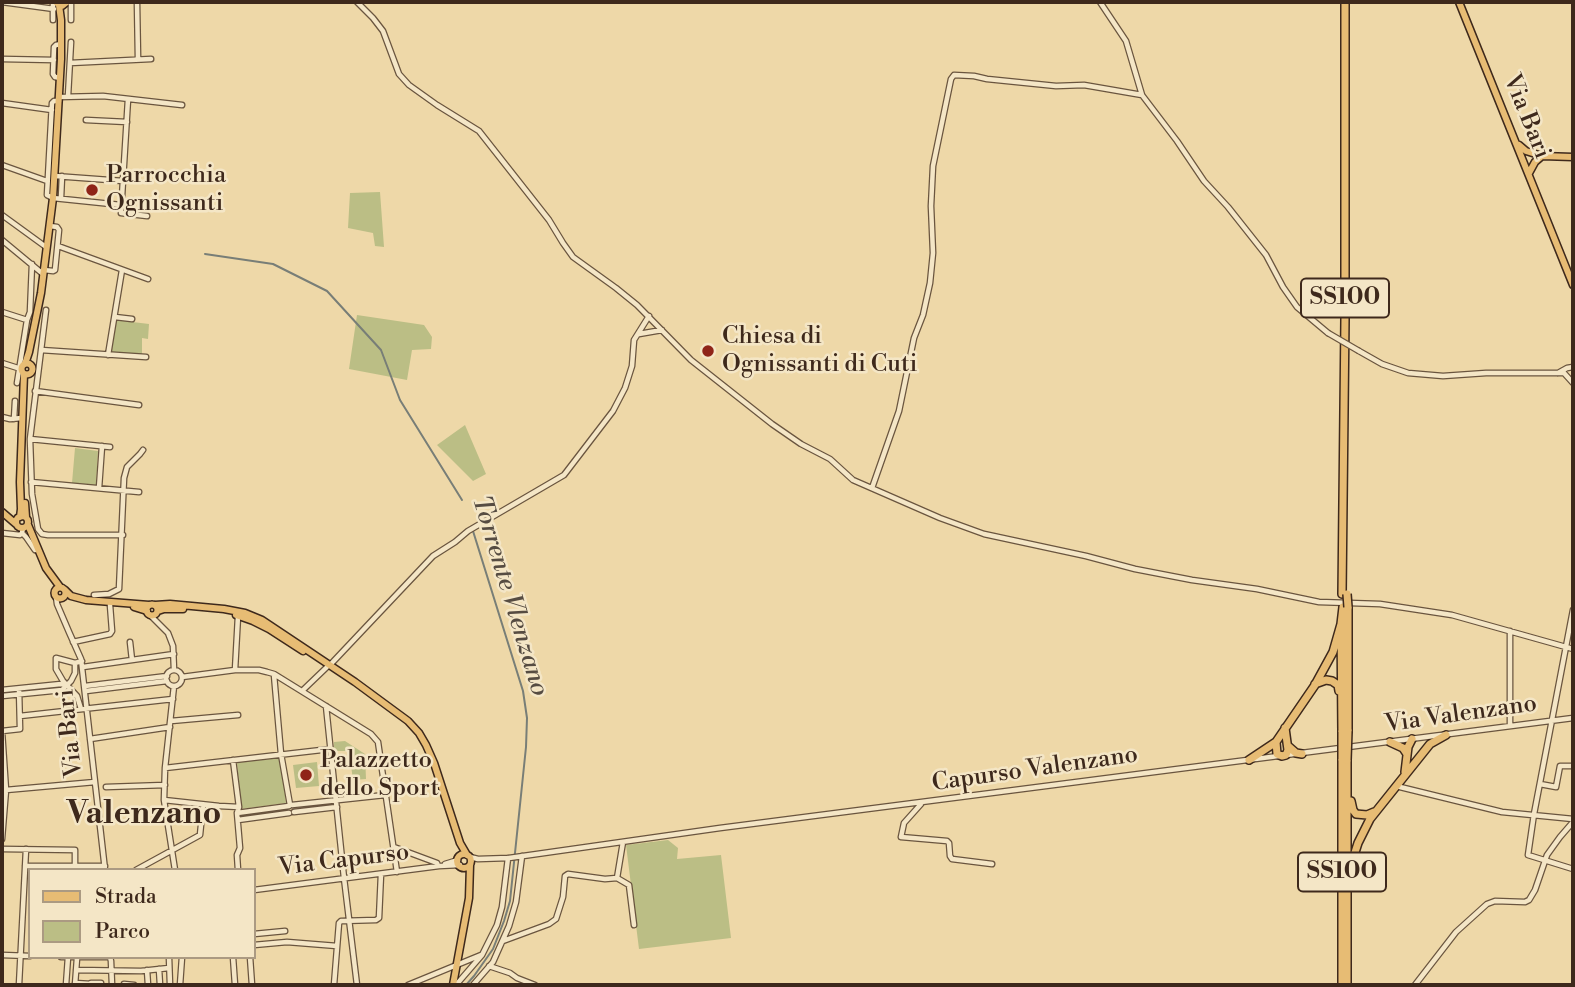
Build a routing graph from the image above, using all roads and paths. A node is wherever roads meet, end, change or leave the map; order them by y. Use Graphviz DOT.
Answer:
graph roads {
  1 [pos="2,2"];
  2 [pos="137,2"];
  3 [pos="356,2"];
  4 [pos="1100,2"];
  5 [pos="1347,2"];
  6 [pos="1459,2"];
  7 [pos="61,4"];
  8 [pos="53,20"];
  9 [pos="71,20"];
  10 [pos="71,42"];
  11 [pos="2,58"];
  12 [pos="151,58"];
  13 [pos="138,59"];
  14 [pos="57,60"];
  15 [pos="70,61"];
  16 [pos="69,75"];
  17 [pos="60,76"];
  18 [pos="1142,95"];
  19 [pos="68,96"];
  20 [pos="59,99"];
  21 [pos="128,99"];
  22 [pos="2,103"];
  23 [pos="181,105"];
  24 [pos="52,110"];
  25 [pos="86,120"];
  26 [pos="127,122"];
  27 [pos="1514,138"];
  28 [pos="1539,155"];
  29 [pos="1573,157"];
  30 [pos="1522,158"];
  31 [pos="2,165"];
  32 [pos="1529,175"];
  33 [pos="58,176"];
  34 [pos="47,181"];
  35 [pos="122,181"];
  36 [pos="57,198"];
  37 [pos="121,205"];
  38 [pos="2,215"];
  39 [pos="147,216"];
  40 [pos="50,226"];
  41 [pos="48,234"];
  42 [pos="2,240"];
  43 [pos="38,240"];
  44 [pos="58,246"];
  45 [pos="47,248"];
  46 [pos="32,264"];
  47 [pos="122,270"];
  48 [pos="44,272"];
  49 [pos="148,279"];
  50 [pos="1573,285"];
  51 [pos="46,310"];
  52 [pos="2,312"];
  53 [pos="649,316"];
  54 [pos="115,317"];
  55 [pos="132,319"];
  56 [pos="27,320"];
  57 [pos="663,330"];
  58 [pos="639,334"];
  59 [pos="41,350"];
  60 [pos="108,355"];
  61 [pos="146,358"];
  62 [pos="2,363"];
  63 [pos="1573,367"];
  64 [pos="27,369"];
  65 [pos="1558,373"];
  66 [pos="17,383"];
  67 [pos="1573,383"];
  68 [pos="35,391"];
  69 [pos="15,401"];
  70 [pos="139,405"];
  71 [pos="2,417"];
  72 [pos="18,418"];
  73 [pos="30,439"];
  74 [pos="102,446"];
  75 [pos="110,447"];
  76 [pos="143,450"];
  77 [pos="21,464"];
  78 [pos="30,464"];
  79 [pos="31,482"];
  80 [pos="99,488"];
  81 [pos="872,488"];
  82 [pos="124,490"];
  83 [pos="139,492"];
  84 [pos="2,512"];
  85 [pos="22,524"];
  86 [pos="2,533"];
  87 [pos="122,535"];
  88 [pos="60,593"];
  89 [pos="109,594"];
  90 [pos="94,595"];
  91 [pos="109,604"];
  92 [pos="1345,607"];
  93 [pos="153,610"];
  94 [pos="1573,610"];
  95 [pos="238,615"];
  96 [pos="1341,624"];
  97 [pos="1510,631"];
  98 [pos="73,642"];
  99 [pos="131,642"];
  100 [pos="1566,648"];
  101 [pos="1573,649"];
  102 [pos="174,654"];
  103 [pos="132,660"];
  104 [pos="75,663"];
  105 [pos="82,664"];
  106 [pos="328,666"];
  107 [pos="174,670"];
  108 [pos="235,670"];
  109 [pos="274,674"];
  110 [pos="182,677"];
  111 [pos="167,678"];
  112 [pos="67,685"];
  113 [pos="174,685"];
  114 [pos="1315,685"];
  115 [pos="85,689"];
  116 [pos="2,690"];
  117 [pos="302,691"];
  118 [pos="19,692"];
  119 [pos="2,696"];
  120 [pos="173,699"];
  121 [pos="326,706"];
  122 [pos="84,709"];
  123 [pos="238,715"];
  124 [pos="20,716"];
  125 [pos="1573,718"];
  126 [pos="1552,720"];
  127 [pos="170,724"];
  128 [pos="1510,726"];
  129 [pos="1285,727"];
  130 [pos="2,729"];
  131 [pos="1344,729"];
  132 [pos="1446,735"];
  133 [pos="90,739"];
  134 [pos="1412,739"];
  135 [pos="1276,741"];
  136 [pos="1390,742"];
  137 [pos="1287,745"];
  138 [pos="1353,747"];
  139 [pos="330,749"];
  140 [pos="281,754"];
  141 [pos="1302,754"];
  142 [pos="1407,754"];
  143 [pos="1282,756"];
  144 [pos="1419,757"];
  145 [pos="233,760"];
  146 [pos="1249,760"];
  147 [pos="1344,760"];
  148 [pos="1573,766"];
  149 [pos="3,768"];
  150 [pos="165,768"];
  151 [pos="1347,773"];
  152 [pos="1405,773"];
  153 [pos="95,782"];
  154 [pos="1540,784"];
  155 [pos="165,785"];
  156 [pos="1395,786"];
  157 [pos="106,787"];
  158 [pos="6,790"];
  159 [pos="385,795"];
  160 [pos="164,800"];
  161 [pos="921,803"];
  162 [pos="337,804"];
  163 [pos="203,805"];
  164 [pos="290,805"];
  165 [pos="326,805"];
  166 [pos="239,807"];
  167 [pos="249,811"];
  168 [pos="291,812"];
  169 [pos="1375,812"];
  170 [pos="237,813"];
  171 [pos="1534,814"];
  172 [pos="250,818"];
  173 [pos="238,820"];
  174 [pos="1573,821"];
  175 [pos="2,829"];
  176 [pos="2,839"];
  177 [pos="623,842"];
  178 [pos="393,846"];
  179 [pos="2,849"];
  180 [pos="26,849"];
  181 [pos="172,849"];
  182 [pos="521,856"];
  183 [pos="509,858"];
  184 [pos="1544,860"];
  185 [pos="465,861"];
  186 [pos="992,864"];
  187 [pos="25,866"];
  188 [pos="439,866"];
  189 [pos="79,867"];
  190 [pos="50,868"];
  191 [pos="64,868"];
  192 [pos="105,868"];
  193 [pos="139,868"];
  194 [pos="175,868"];
  195 [pos="238,868"];
  196 [pos="1573,869"];
  197 [pos="397,872"];
  198 [pos="381,873"];
  199 [pos="344,878"];
  200 [pos="617,878"];
  201 [pos="1347,879"];
  202 [pos="27,880"];
  203 [pos="256,890"];
  204 [pos="349,920"];
  205 [pos="634,925"];
  206 [pos="285,931"];
  207 [pos="256,934"];
  208 [pos="503,941"];
  209 [pos="256,945"];
  210 [pos="337,946"];
  211 [pos="2,955"];
  212 [pos="20,955"];
  213 [pos="482,955"];
  214 [pos="28,956"];
  215 [pos="64,959"];
  216 [pos="79,959"];
  217 [pos="110,959"];
  218 [pos="169,959"];
  219 [pos="182,959"];
  220 [pos="233,959"];
  221 [pos="250,959"];
  222 [pos="457,966"];
  223 [pos="489,966"];
  224 [pos="169,968"];
  225 [pos="159,969"];
  226 [pos="76,970"];
  227 [pos="147,970"];
  228 [pos="92,971"];
  229 [pos="112,971"];
  230 [pos="101,983"];
  231 [pos="113,983"];
  232 [pos="75,984"];
  233 [pos="91,984"];
  234 [pos="124,984"];
  235 [pos="19,985"];
  236 [pos="66,985"];
  237 [pos="132,985"];
  238 [pos="148,985"];
  239 [pos="160,985"];
  240 [pos="170,985"];
  241 [pos="180,985"];
  242 [pos="234,985"];
  243 [pos="252,985"];
  244 [pos="334,985"];
  245 [pos="358,985"];
  246 [pos="408,985"];
  247 [pos="455,985"];
  248 [pos="473,985"];
  249 [pos="535,985"];
  250 [pos="1342,985"];
  251 [pos="1347,985"];
  252 [pos="1415,985"];
  1 -- 7 [label="street"];
  2 -- 13 [label="street"];
  3 -- 53 [label="street"];
  4 -- 18 [label="street"];
  5 -- 92 [label="highway, SS100, bridge"];
  6 -- 27 [label="main road, Via Bari"];
  7 -- 8 [label="street"];
  7 -- 9 [label="street"];
  7 -- 14 [label="main road, Via Bari"];
  10 -- 15 [label="street"];
  11 -- 14 [label="street"];
  12 -- 13 [label="street"];
  13 -- 15 [label="street"];
  14 -- 15 [label="street"];
  14 -- 17 [label="main road, Via Bari"];
  15 -- 16 [label="street"];
  16 -- 17 [label="street"];
  16 -- 19 [label="street"];
  17 -- 20 [label="main road, Via Bari"];
  18 -- 65 [label="street, bridge"];
  18 -- 81 [label="street"];
  19 -- 20 [label="street"];
  19 -- 21 [label="street"];
  20 -- 24 [label="street"];
  20 -- 33 [label="main road, Via Bari"];
  21 -- 23 [label="street"];
  21 -- 26 [label="street"];
  22 -- 24 [label="street"];
  24 -- 34 [label="street, Via Bari"];
  25 -- 26 [label="street"];
  26 -- 35 [label="street"];
  27 -- 28 [label="main road"];
  27 -- 30 [label="main road, Via Bari"];
  28 -- 29 [label="main road"];
  28 -- 30 [label="main road"];
  28 -- 32 [label="main road"];
  30 -- 32 [label="main road, Via Bari"];
  31 -- 34 [label="street"];
  32 -- 50 [label="main road, Via Bari"];
  33 -- 35 [label="street"];
  33 -- 36 [label="main road, Via Bari"];
  34 -- 36 [label="street, Via Bari"];
  35 -- 37 [label="street"];
  36 -- 37 [label="street"];
  36 -- 40 [label="main road, Via Bari"];
  37 -- 39 [label="street"];
  38 -- 43 [label="street"];
  40 -- 41 [label="main road, Via Bari"];
  40 -- 44 [label="street, Via Bari"];
  41 -- 43 [label="street"];
  41 -- 45 [label="main road, Via Bari"];
  42 -- 46 [label="street"];
  43 -- 45 [label="street"];
  44 -- 47 [label="street"];
  44 -- 48 [label="street, Via Bari"];
  45 -- 48 [label="main road, Via Bari"];
  46 -- 48 [label="street"];
  46 -- 56 [label="street, Via Bari"];
  47 -- 49 [label="street"];
  47 -- 54 [label="street"];
  48 -- 64 [label="main road, Via Bari"];
  51 -- 59 [label="street, Via Bari"];
  52 -- 56 [label="street"];
  53 -- 57 [label="street"];
  53 -- 58 [label="street"];
  54 -- 55 [label="street"];
  54 -- 60 [label="street"];
  56 -- 64 [label="street, Via Bari"];
  57 -- 58 [label="street"];
  57 -- 81 [label="street"];
  58 -- 106 [label="street"];
  59 -- 60 [label="street"];
  59 -- 64 [label="street, Via Bari"];
  60 -- 61 [label="street"];
  62 -- 64 [label="street"];
  63 -- 65 [label="street"];
  64 -- 66 [label="street, Via Bari"];
  64 -- 68 [label="street, Via Bari"];
  64 -- 72 [label="main road, Via Bari"];
  65 -- 67 [label="street"];
  68 -- 70 [label="street"];
  68 -- 73 [label="street, Via Bari"];
  69 -- 72 [label="street, Via Bari"];
  71 -- 72 [label="street"];
  72 -- 77 [label="main road, Via Bari"];
  73 -- 74 [label="street"];
  73 -- 78 [label="street, Via Bari"];
  74 -- 75 [label="street"];
  74 -- 80 [label="street"];
  76 -- 82 [label="street"];
  77 -- 78 [label="street"];
  77 -- 85 [label="main road, Via Bari"];
  78 -- 79 [label="street, Via Bari"];
  79 -- 80 [label="street"];
  79 -- 87 [label="street, Via Bari"];
  80 -- 82 [label="street"];
  81 -- 97 [label="street"];
  82 -- 83 [label="street"];
  82 -- 87 [label="street"];
  84 -- 85 [label="main road"];
  85 -- 86 [label="street"];
  85 -- 88 [label="main road, Via Bari"];
  85 -- 88 [label="main road, Via Bari"];
  87 -- 89 [label="street"];
  88 -- 91 [label="main road"];
  88 -- 98 [label="street, Via Bari"];
  89 -- 90 [label="street"];
  89 -- 91 [label="street"];
  91 -- 93 [label="main road"];
  91 -- 98 [label="street"];
  92 -- 96 [label="highway, SS100"];
  92 -- 131 [label="highway, SS100"];
  93 -- 95 [label="main road"];
  93 -- 102 [label="street"];
  93 -- 106 [label="main road"];
  94 -- 100 [label="street"];
  95 -- 106 [label="main road"];
  95 -- 108 [label="street"];
  96 -- 114 [label="highway, SS100"];
  96 -- 131 [label="highway, SS100"];
  97 -- 100 [label="street"];
  97 -- 128 [label="street"];
  98 -- 105 [label="street, Via Bari"];
  99 -- 103 [label="street"];
  100 -- 101 [label="street"];
  100 -- 126 [label="street"];
  102 -- 103 [label="street"];
  102 -- 107 [label="street"];
  103 -- 105 [label="street"];
  104 -- 105 [label="street"];
  104 -- 112 [label="street"];
  104 -- 112 [label="street"];
  105 -- 115 [label="street, Via Bari"];
  106 -- 117 [label="street"];
  106 -- 185 [label="main road"];
  107 -- 110 [label="street"];
  107 -- 111 [label="street"];
  108 -- 109 [label="street"];
  108 -- 110 [label="street"];
  109 -- 117 [label="street"];
  109 -- 140 [label="street"];
  110 -- 113 [label="street"];
  111 -- 113 [label="street"];
  111 -- 115 [label="street"];
  112 -- 118 [label="street"];
  112 -- 122 [label="street"];
  113 -- 120 [label="street"];
  114 -- 129 [label="highway, SS100"];
  114 -- 131 [label="highway, SS100"];
  115 -- 122 [label="street, Via Bari"];
  116 -- 118 [label="street"];
  117 -- 121 [label="street"];
  118 -- 119 [label="street"];
  118 -- 124 [label="street"];
  120 -- 122 [label="street"];
  120 -- 127 [label="street"];
  121 -- 139 [label="street"];
  121 -- 159 [label="street"];
  122 -- 124 [label="street"];
  122 -- 133 [label="street, Via Bari"];
  123 -- 127 [label="street"];
  124 -- 130 [label="street"];
  125 -- 126 [label="street, Via Valenzano"];
  126 -- 128 [label="street, Via Valenzano"];
  126 -- 154 [label="street"];
  127 -- 133 [label="street"];
  127 -- 150 [label="street"];
  128 -- 132 [label="street, Via Valenzano"];
  129 -- 135 [label="highway, SS100"];
  129 -- 137 [label="highway"];
  130 -- 149 [label="street"];
  131 -- 147 [label="highway, SS100, bridge"];
  132 -- 134 [label="street, Via Valenzano"];
  132 -- 144 [label="highway, SS100"];
  133 -- 153 [label="street, Via Bari"];
  134 -- 136 [label="street, Via Valenzano"];
  134 -- 142 [label="highway"];
  134 -- 144 [label="highway"];
  135 -- 143 [label="highway"];
  135 -- 146 [label="highway, SS100"];
  136 -- 138 [label="street, Via Valenzano"];
  136 -- 142 [label="highway"];
  137 -- 141 [label="highway"];
  137 -- 143 [label="highway"];
  138 -- 141 [label="street, Capurso Valenzano"];
  139 -- 140 [label="street"];
  139 -- 162 [label="street"];
  140 -- 145 [label="street"];
  140 -- 164 [label="street"];
  141 -- 143 [label="street, Capurso Valenzano"];
  142 -- 152 [label="highway"];
  143 -- 146 [label="street, Capurso Valenzano"];
  144 -- 152 [label="highway, SS100"];
  145 -- 150 [label="street"];
  145 -- 166 [label="street"];
  146 -- 161 [label="street, Capurso Valenzano"];
  147 -- 151 [label="highway, SS100"];
  147 -- 250 [label="highway, SS100"];
  148 -- 154 [label="street"];
  149 -- 158 [label="street"];
  150 -- 155 [label="street"];
  151 -- 169 [label="highway"];
  151 -- 201 [label="highway, SS100"];
  152 -- 156 [label="highway, SS100"];
  153 -- 158 [label="street"];
  153 -- 192 [label="street, Via Bari"];
  154 -- 171 [label="street"];
  155 -- 157 [label="street"];
  155 -- 160 [label="street"];
  156 -- 169 [label="highway, SS100"];
  156 -- 171 [label="street"];
  158 -- 175 [label="street"];
  159 -- 162 [label="street"];
  159 -- 178 [label="street"];
  160 -- 163 [label="street"];
  160 -- 181 [label="street"];
  161 -- 177 [label="street, Capurso Valenzano"];
  161 -- 186 [label="street"];
  162 -- 165 [label="street"];
  162 -- 199 [label="street"];
  163 -- 166 [label="street"];
  163 -- 181 [label="street"];
  164 -- 165 [label="street"];
  164 -- 167 [label="street"];
  164 -- 168 [label="street"];
  165 -- 168 [label="street"];
  166 -- 170 [label="street"];
  167 -- 170 [label="street"];
  167 -- 172 [label="street"];
  168 -- 172 [label="street"];
  169 -- 201 [label="highway, SS100"];
  170 -- 173 [label="street"];
  171 -- 174 [label="street"];
  171 -- 184 [label="street"];
  172 -- 173 [label="street"];
  173 -- 195 [label="street"];
  174 -- 184 [label="street"];
  175 -- 176 [label="street"];
  177 -- 182 [label="street, Via Capurso"];
  177 -- 200 [label="street"];
  178 -- 188 [label="street"];
  178 -- 197 [label="street"];
  179 -- 180 [label="street"];
  180 -- 187 [label="street"];
  180 -- 189 [label="street"];
  181 -- 193 [label="street"];
  181 -- 194 [label="street"];
  182 -- 183 [label="street, Via Capurso"];
  182 -- 208 [label="street"];
  183 -- 185 [label="street, Via Capurso"];
  183 -- 213 [label="street"];
  184 -- 196 [label="street"];
  184 -- 252 [label="street"];
  185 -- 188 [label="street, Via Capurso"];
  185 -- 222 [label="main road"];
  187 -- 190 [label="street"];
  187 -- 202 [label="street"];
  188 -- 197 [label="street, Via Capurso"];
  189 -- 191 [label="street"];
  189 -- 192 [label="street"];
  190 -- 191 [label="street"];
  197 -- 198 [label="street, Via Capurso"];
  198 -- 199 [label="street, Via Capurso"];
  198 -- 204 [label="street"];
  199 -- 203 [label="street, Via Capurso"];
  199 -- 204 [label="street"];
  200 -- 205 [label="street"];
  200 -- 208 [label="street"];
  201 -- 251 [label="highway, SS100"];
  202 -- 212 [label="street"];
  204 -- 210 [label="street"];
  204 -- 245 [label="street"];
  206 -- 207 [label="street"];
  208 -- 223 [label="street"];
  209 -- 210 [label="street"];
  210 -- 244 [label="street"];
  211 -- 212 [label="street"];
  212 -- 214 [label="street"];
  212 -- 235 [label="street"];
  213 -- 222 [label="street"];
  213 -- 247 [label="street"];
  215 -- 236 [label="street"];
  216 -- 226 [label="street"];
  217 -- 229 [label="street"];
  218 -- 224 [label="street"];
  219 -- 241 [label="street"];
  220 -- 242 [label="street"];
  221 -- 243 [label="street"];
  222 -- 246 [label="street"];
  222 -- 247 [label="main road"];
  223 -- 248 [label="street"];
  223 -- 249 [label="street"];
  224 -- 225 [label="street"];
  224 -- 240 [label="street"];
  225 -- 227 [label="street"];
  225 -- 239 [label="street"];
  226 -- 228 [label="street"];
  226 -- 232 [label="street"];
  227 -- 229 [label="street"];
  227 -- 238 [label="street"];
  228 -- 229 [label="street"];
  228 -- 233 [label="street"];
  229 -- 231 [label="street"];
  230 -- 233 [label="street"];
  232 -- 233 [label="street"];
  234 -- 237 [label="street"];
}
